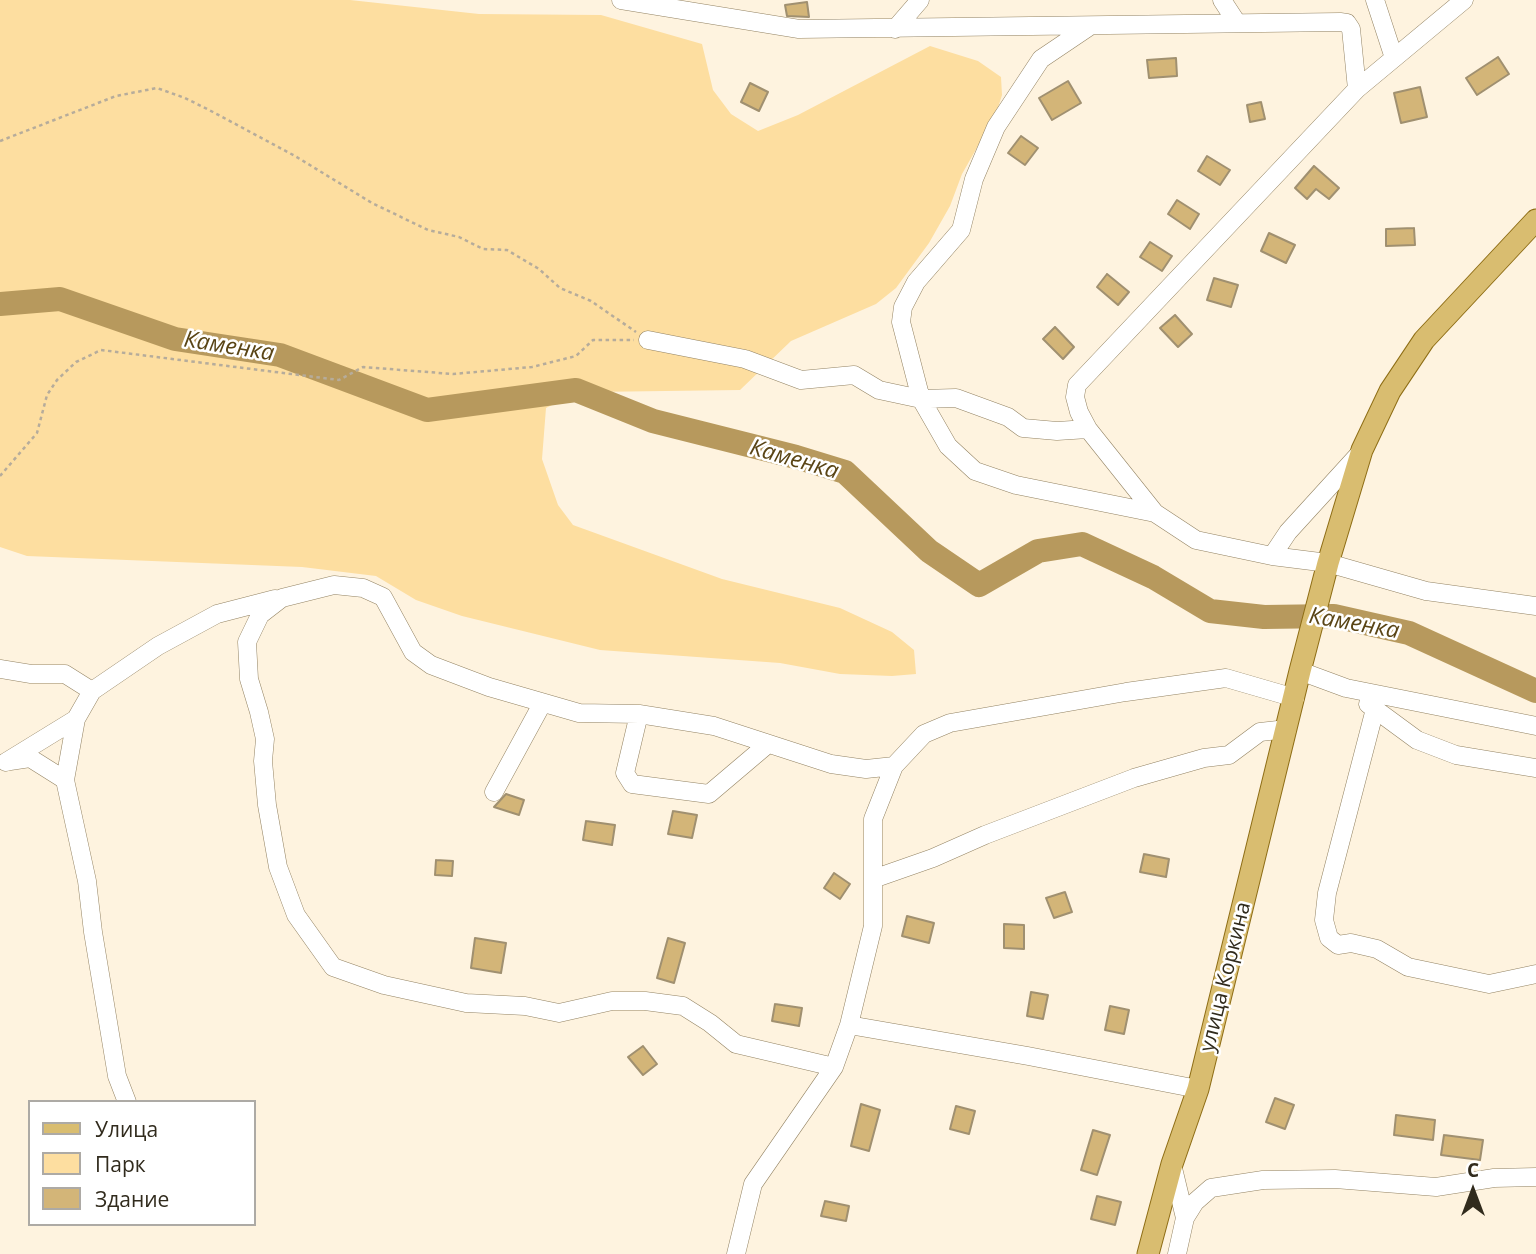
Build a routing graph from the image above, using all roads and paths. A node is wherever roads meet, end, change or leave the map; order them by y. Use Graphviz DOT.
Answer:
graph roads {
  1 [pos="621,0"];
  2 [pos="920,0"];
  3 [pos="1222,0"];
  4 [pos="1375,0"];
  5 [pos="1464,0"];
  6 [pos="1383,21"];
  7 [pos="1237,23"];
  8 [pos="1348,23"];
  9 [pos="1090,26"];
  10 [pos="895,29"];
  11 [pos="1394,58"];
  12 [pos="1357,89"];
  13 [pos="0,141"];
  14 [pos="1536,220"];
  15 [pos="648,340"];
  16 [pos="921,399"];
  17 [pos="1088,429"];
  18 [pos="1362,450"];
  19 [pos="0,476"];
  20 [pos="1155,513"];
  21 [pos="1272,556"];
  22 [pos="1328,563"];
  23 [pos="282,597"];
  24 [pos="1536,606"];
  25 [pos="0,669"];
  26 [pos="1300,670"];
  27 [pos="1346,688"];
  28 [pos="92,691"];
  29 [pos="1294,698"];
  30 [pos="542,704"];
  31 [pos="1375,709"];
  32 [pos="639,714"];
  33 [pos="76,719"];
  34 [pos="1536,726"];
  35 [pos="1287,729"];
  36 [pos="768,744"];
  37 [pos="3,764"];
  38 [pos="894,766"];
  39 [pos="1536,768"];
  40 [pos="65,780"];
  41 [pos="494,792"];
  42 [pos="873,879"];
  43 [pos="1536,974"];
  44 [pos="849,1025"];
  45 [pos="834,1068"];
  46 [pos="1198,1089"];
  47 [pos="126,1100"];
  48 [pos="1171,1164"];
  49 [pos="1536,1177"];
  50 [pos="1185,1218"];
  51 [pos="736,1254"];
  52 [pos="1148,1254"];
  53 [pos="1177,1254"];
  1 -- 10 [label="street"];
  2 -- 10 [label="street"];
  3 -- 7 [label="street"];
  4 -- 6 [label="street"];
  5 -- 11 [label="street"];
  6 -- 8 [label="street"];
  6 -- 11 [label="street"];
  7 -- 8 [label="street"];
  7 -- 9 [label="street"];
  8 -- 12 [label="street"];
  9 -- 10 [label="street"];
  9 -- 16 [label="street"];
  11 -- 12 [label="street"];
  12 -- 17 [label="street"];
  13 -- 15 [label="path"];
  14 -- 18 [label="main road, улица Коркина"];
  15 -- 16 [label="street"];
  15 -- 19 [label="path"];
  16 -- 17 [label="street"];
  16 -- 20 [label="street"];
  17 -- 20 [label="street"];
  18 -- 21 [label="street"];
  18 -- 22 [label="main road, улица Коркина"];
  20 -- 21 [label="street"];
  21 -- 22 [label="street"];
  22 -- 24 [label="street"];
  22 -- 26 [label="main road, улица Коркина"];
  23 -- 28 [label="street"];
  23 -- 30 [label="street"];
  23 -- 45 [label="street"];
  25 -- 28 [label="street"];
  26 -- 27 [label="street"];
  26 -- 29 [label="main road, улица Коркина"];
  27 -- 31 [label="street"];
  27 -- 34 [label="street"];
  28 -- 33 [label="street"];
  29 -- 35 [label="main road, улица Коркина"];
  29 -- 38 [label="street"];
  30 -- 32 [label="street"];
  30 -- 41 [label="street"];
  31 -- 39 [label="street"];
  31 -- 43 [label="street"];
  32 -- 36 [label="street"];
  32 -- 36 [label="street"];
  33 -- 37 [label="street"];
  33 -- 40 [label="street"];
  35 -- 42 [label="street"];
  35 -- 46 [label="main road, улица Коркина"];
  36 -- 38 [label="street"];
  37 -- 40 [label="street"];
  38 -- 42 [label="street"];
  40 -- 47 [label="street"];
  42 -- 44 [label="street"];
  44 -- 45 [label="street"];
  44 -- 46 [label="street"];
  45 -- 51 [label="street"];
  46 -- 48 [label="main road, улица Коркина"];
  48 -- 50 [label="street"];
  48 -- 52 [label="main road, улица Коркина"];
  49 -- 50 [label="street"];
  50 -- 53 [label="street"];
}
